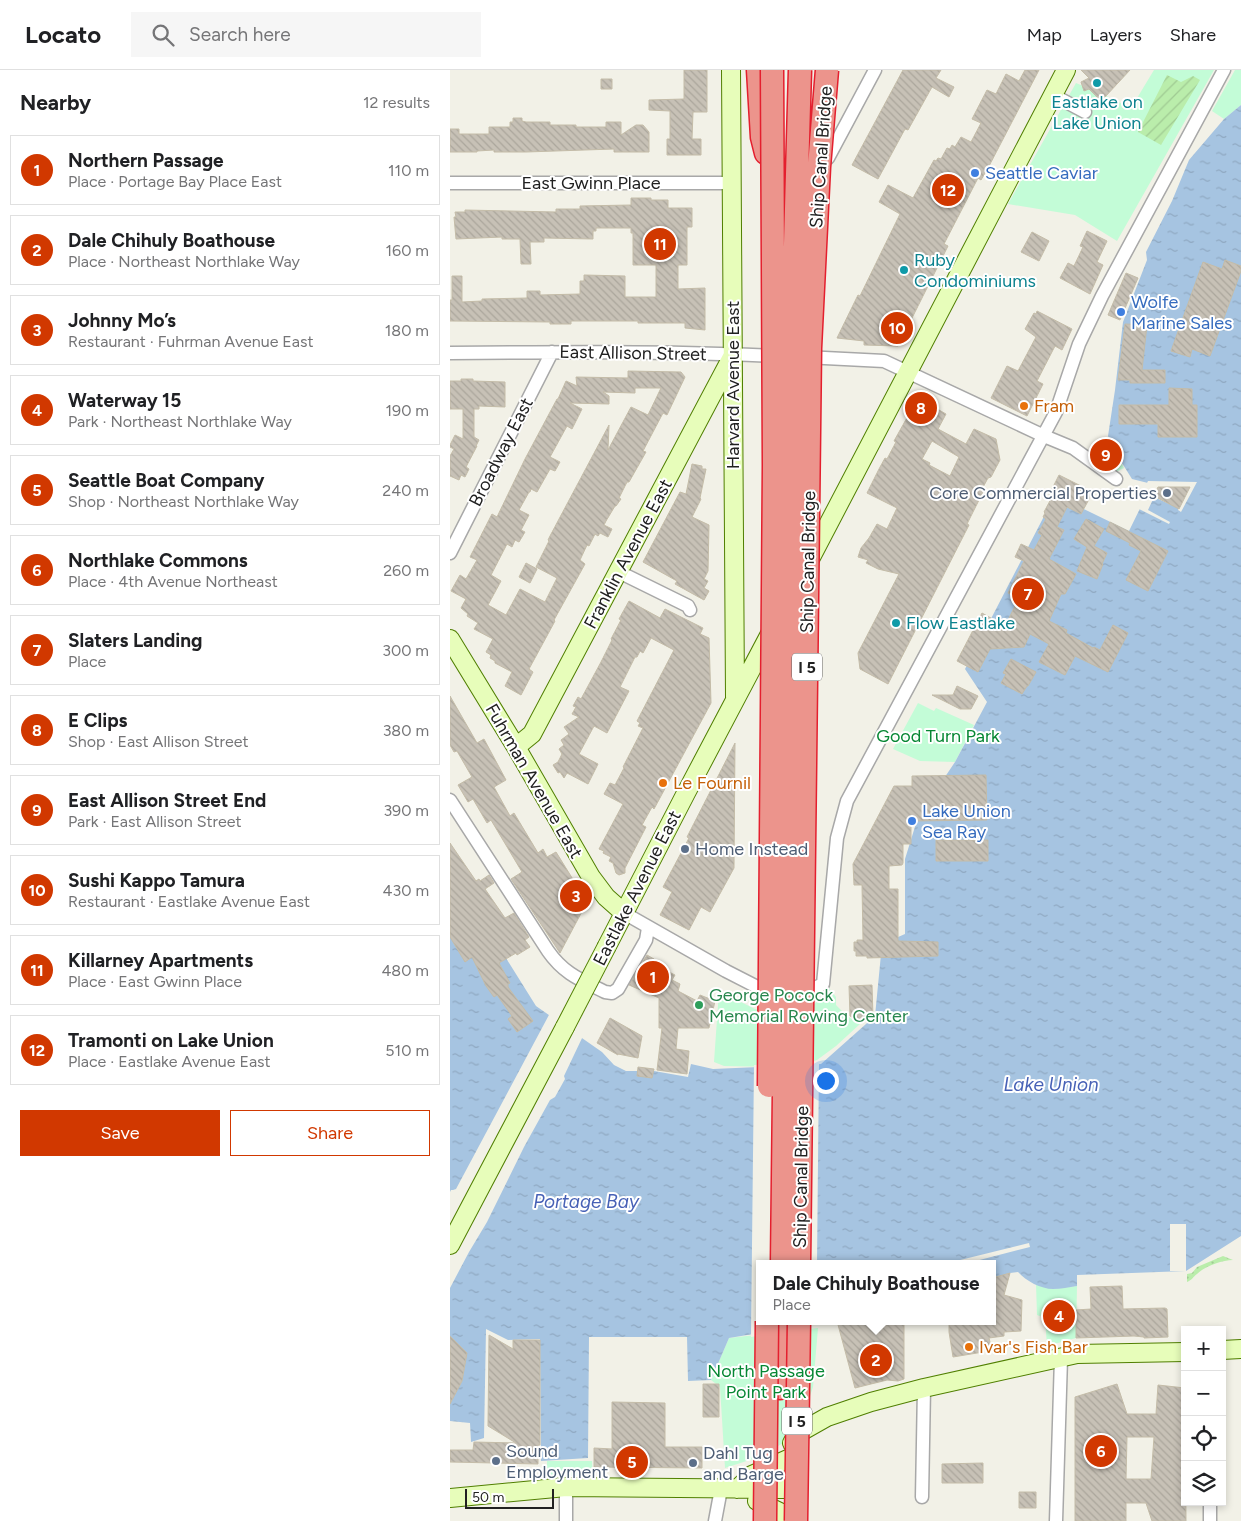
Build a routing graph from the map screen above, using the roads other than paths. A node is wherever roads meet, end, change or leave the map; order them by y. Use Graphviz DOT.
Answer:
graph roads {
  1 [pos="731,70"];
  2 [pos="758,70"];
  3 [pos="772,70"];
  4 [pos="800,70"];
  5 [pos="826,70"];
  6 [pos="875,70"];
  7 [pos="1066,70"];
  8 [pos="1224,70"];
  9 [pos="1052,95"];
  10 [pos="1085,112"];
  11 [pos="828,158"];
  12 [pos="772,176"];
  13 [pos="450,183"];
  14 [pos="731,183"];
  15 [pos="552,352"];
  16 [pos="450,354"];
  17 [pos="733,354"];
  18 [pos="908,372"];
  19 [pos="1044,436"];
  20 [pos="1116,479"];
  21 [pos="450,553"];
  22 [pos="619,572"];
  23 [pos="690,610"];
  24 [pos="450,639"];
  25 [pos="735,701"];
  26 [pos="516,747"];
  27 [pos="450,800"];
  28 [pos="624,913"];
  29 [pos="648,928"];
  30 [pos="450,1245"];
  31 [pos="767,1260"];
  32 [pos="782,1260"];
  33 [pos="800,1260"];
  34 [pos="767,1325"];
  35 [pos="781,1325"];
  36 [pos="799,1325"];
  37 [pos="1241,1349"];
  38 [pos="1226,1350"];
  39 [pos="1181,1352"];
  40 [pos="1060,1358"];
  41 [pos="924,1388"];
  42 [pos="788,1459"];
  43 [pos="566,1487"];
  44 [pos="729,1489"];
  45 [pos="788,1489"];
  46 [pos="922,1497"];
  47 [pos="450,1498"];
  48 [pos="1210,1506"];
  49 [pos="788,1520"];
  50 [pos="566,1521"];
  51 [pos="714,1521"];
  52 [pos="765,1521"];
  53 [pos="1056,1521"];
  54 [pos="1210,1521"];
  1 -- 14 [label="main road, Harvard Avenue East"];
  2 -- 12 [label="highway, bridge"];
  3 -- 12 [label="highway, Ship Canal Bridge / I 5, bridge"];
  4 -- 32 [label="highway, Ship Canal Bridge, bridge"];
  5 -- 33 [label="highway, Ship Canal Bridge / I 5, bridge"];
  6 -- 11 [label="street"];
  7 -- 9 [label="main road, Eastlake Avenue East"];
  8 -- 19 [label="street"];
  9 -- 10 [label="street"];
  9 -- 18 [label="main road, Eastlake Avenue East"];
  12 -- 31 [label="highway, Ship Canal Bridge / I 5, bridge"];
  13 -- 14 [label="street, East Gwinn Place"];
  14 -- 17 [label="main road, Harvard Avenue East"];
  15 -- 16 [label="street, East Allison Street"];
  15 -- 17 [label="street, East Allison Street"];
  15 -- 21 [label="street, Broadway East"];
  17 -- 18 [label="street, East Allison Street"];
  17 -- 22 [label="main road, Franklin Avenue East"];
  17 -- 25 [label="main road, Harvard Avenue East"];
  18 -- 19 [label="street, East Allison Street"];
  18 -- 25 [label="main road, Eastlake Avenue East"];
  19 -- 20 [label="street, East Allison Street"];
  19 -- 29 [label="street, Fuhrman Avenue East"];
  22 -- 23 [label="street"];
  22 -- 26 [label="main road, Franklin Avenue East"];
  24 -- 26 [label="main road, Fuhrman Avenue East"];
  25 -- 28 [label="main road, Eastlake Avenue East"];
  26 -- 28 [label="main road, Fuhrman Avenue East"];
  27 -- 29 [label="street"];
  28 -- 29 [label="street, Fuhrman Avenue East"];
  28 -- 30 [label="main road, Eastlake Avenue East, bridge"];
  34 -- 52 [label="highway, I 5, bridge"];
  35 -- 49 [label="highway"];
  36 -- 49 [label="highway, I 5, bridge"];
  37 -- 38 [label="main road"];
  39 -- 40 [label="main road"];
  40 -- 41 [label="main road"];
  40 -- 53 [label="street"];
  41 -- 42 [label="main road"];
  41 -- 46 [label="street"];
  42 -- 44 [label="main road"];
  42 -- 45 [label="main road"];
  43 -- 44 [label="main road"];
  43 -- 47 [label="main road"];
  43 -- 50 [label="street"];
  44 -- 45 [label="main road"];
  44 -- 49 [label="main road"];
  44 -- 51 [label="street"];
  45 -- 49 [label="main road"];
  48 -- 54 [label="street"];
}
